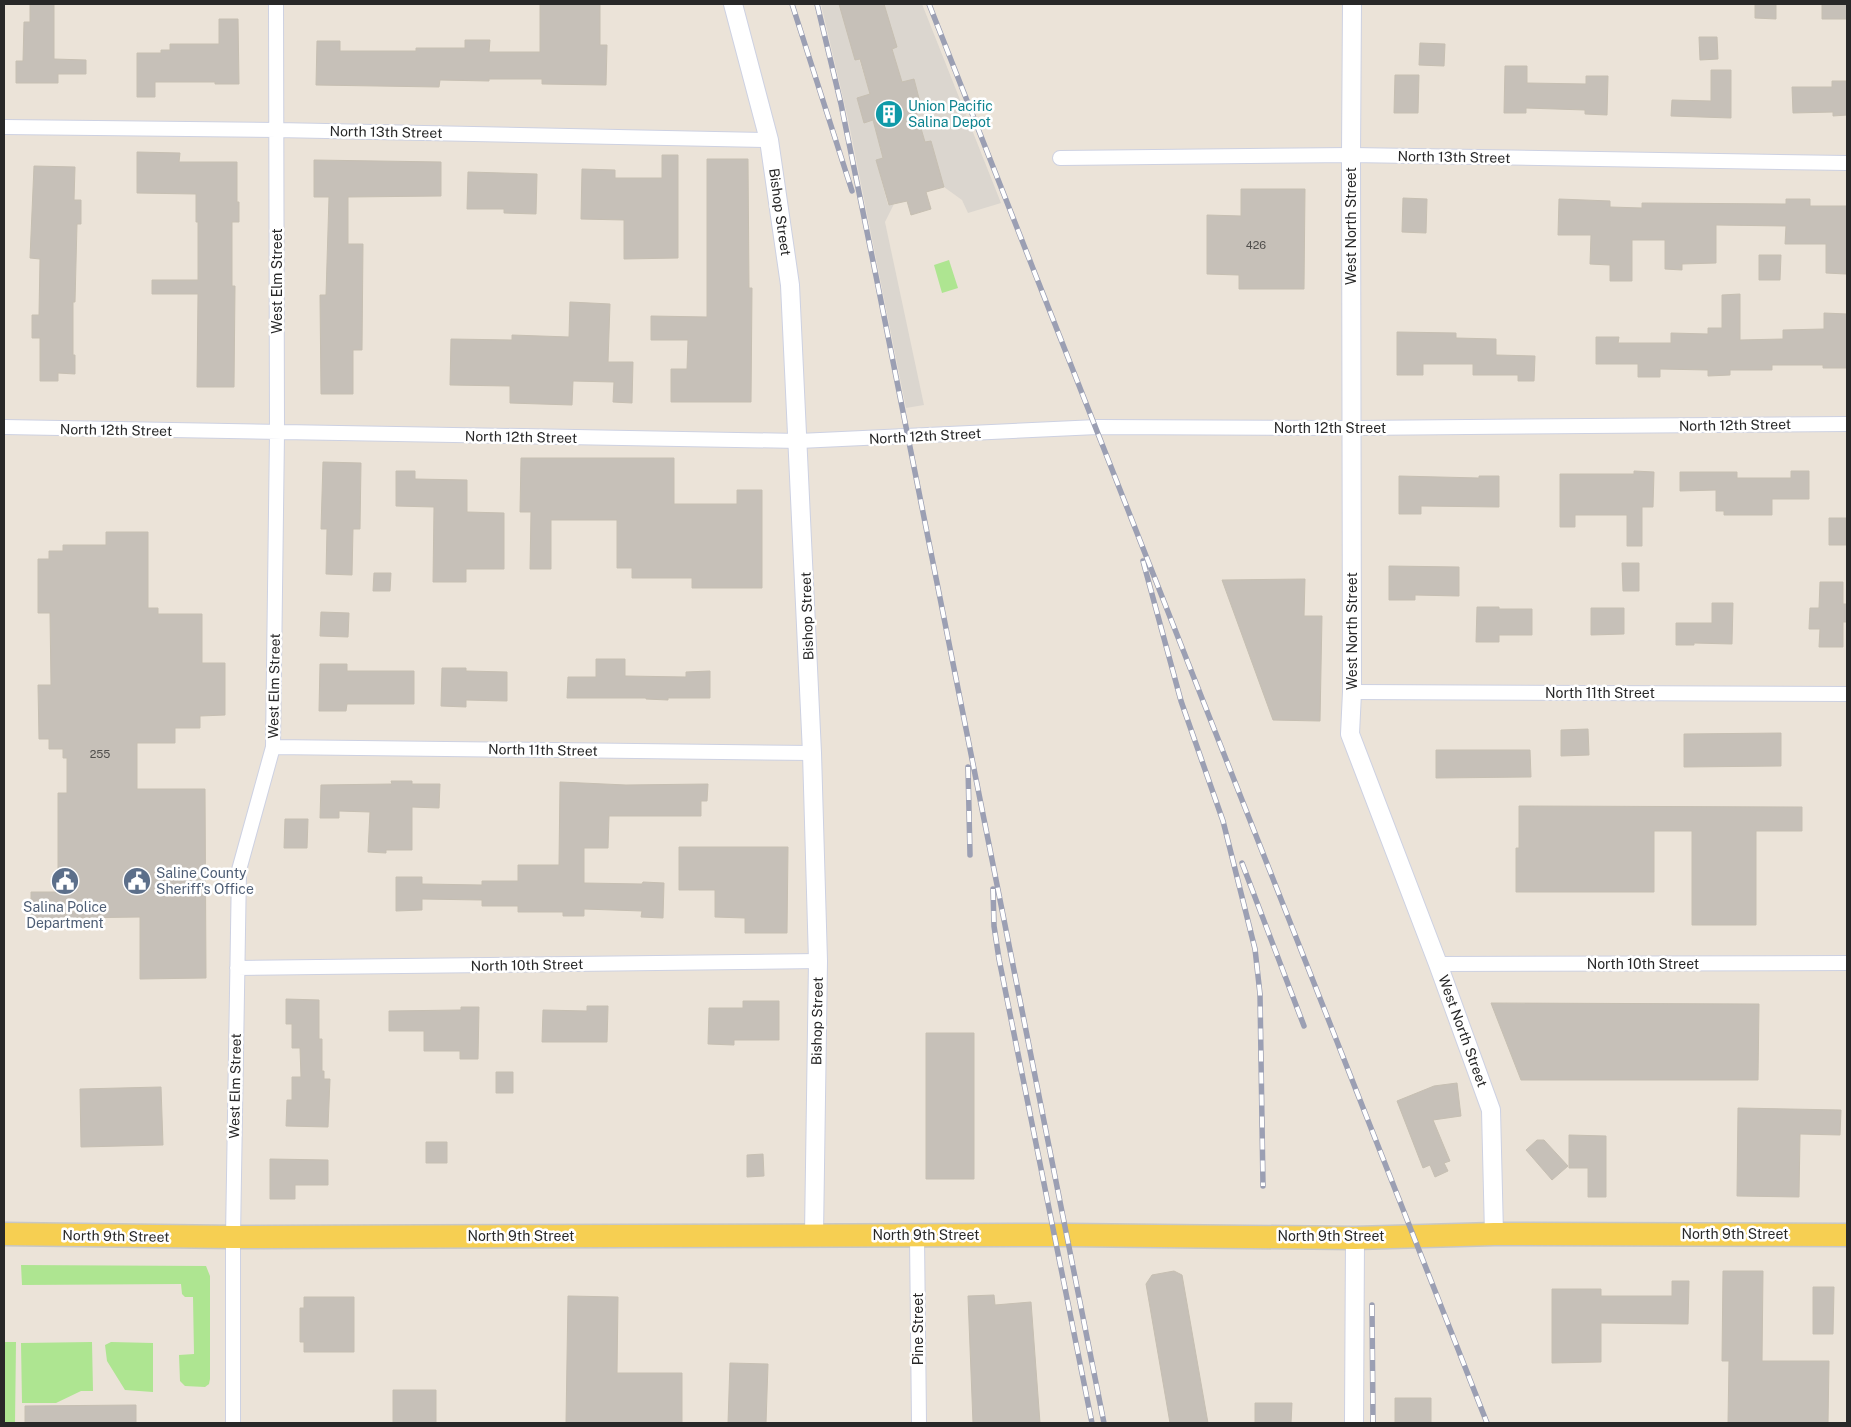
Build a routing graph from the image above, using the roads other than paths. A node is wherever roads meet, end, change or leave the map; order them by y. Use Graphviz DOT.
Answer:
graph roads {
  1 [pos="276,4"];
  2 [pos="732,4"];
  3 [pos="1352,4"];
  4 [pos="4,127"];
  5 [pos="277,130"];
  6 [pos="769,140"];
  7 [pos="1351,155"];
  8 [pos="1060,158"];
  9 [pos="1847,163"];
  10 [pos="1847,424"];
  11 [pos="4,428"];
  12 [pos="1352,428"];
  13 [pos="277,433"];
  14 [pos="799,441"];
  15 [pos="1352,692"];
  16 [pos="1847,694"];
  17 [pos="273,747"];
  18 [pos="812,753"];
  19 [pos="818,961"];
  20 [pos="1847,963"];
  21 [pos="1438,964"];
  22 [pos="237,968"];
  23 [pos="4,1234"];
  24 [pos="1494,1234"];
  25 [pos="814,1235"];
  26 [pos="1847,1235"];
  27 [pos="917,1236"];
  28 [pos="233,1237"];
  29 [pos="1355,1238"];
  30 [pos="233,1423"];
  31 [pos="919,1423"];
  32 [pos="1354,1423"];
  1 -- 5 [label="street, West Elm Street"];
  2 -- 6 [label="street, Bishop Street"];
  3 -- 7 [label="street, West North Street"];
  4 -- 5 [label="street, North 13th Street"];
  5 -- 6 [label="street, North 13th Street"];
  5 -- 13 [label="street, West Elm Street"];
  6 -- 14 [label="street, Bishop Street"];
  7 -- 8 [label="street, North 13th Street"];
  7 -- 9 [label="street, North 13th Street"];
  7 -- 12 [label="street, West North Street"];
  10 -- 12 [label="street, North 12th Street"];
  11 -- 13 [label="street, North 12th Street"];
  12 -- 14 [label="street, North 12th Street"];
  12 -- 15 [label="street, West North Street"];
  13 -- 14 [label="street, North 12th Street"];
  13 -- 17 [label="street, West Elm Street"];
  14 -- 18 [label="street, Bishop Street"];
  15 -- 16 [label="street, North 11th Street"];
  15 -- 21 [label="street, West North Street"];
  17 -- 18 [label="street, North 11th Street"];
  17 -- 22 [label="street, West Elm Street"];
  18 -- 19 [label="street, Bishop Street"];
  19 -- 22 [label="street, North 10th Street"];
  19 -- 25 [label="street, Bishop Street"];
  20 -- 21 [label="street, North 10th Street"];
  21 -- 24 [label="street, West North Street"];
  22 -- 28 [label="street, West Elm Street"];
  23 -- 28 [label="main road, North 9th Street"];
  24 -- 26 [label="main road, North 9th Street"];
  24 -- 29 [label="main road, North 9th Street"];
  25 -- 27 [label="main road, North 9th Street"];
  25 -- 28 [label="main road, North 9th Street"];
  27 -- 29 [label="main road, North 9th Street"];
  27 -- 31 [label="street, Pine Street"];
  28 -- 30 [label="street, West Elm Street"];
  29 -- 32 [label="street"];
}
